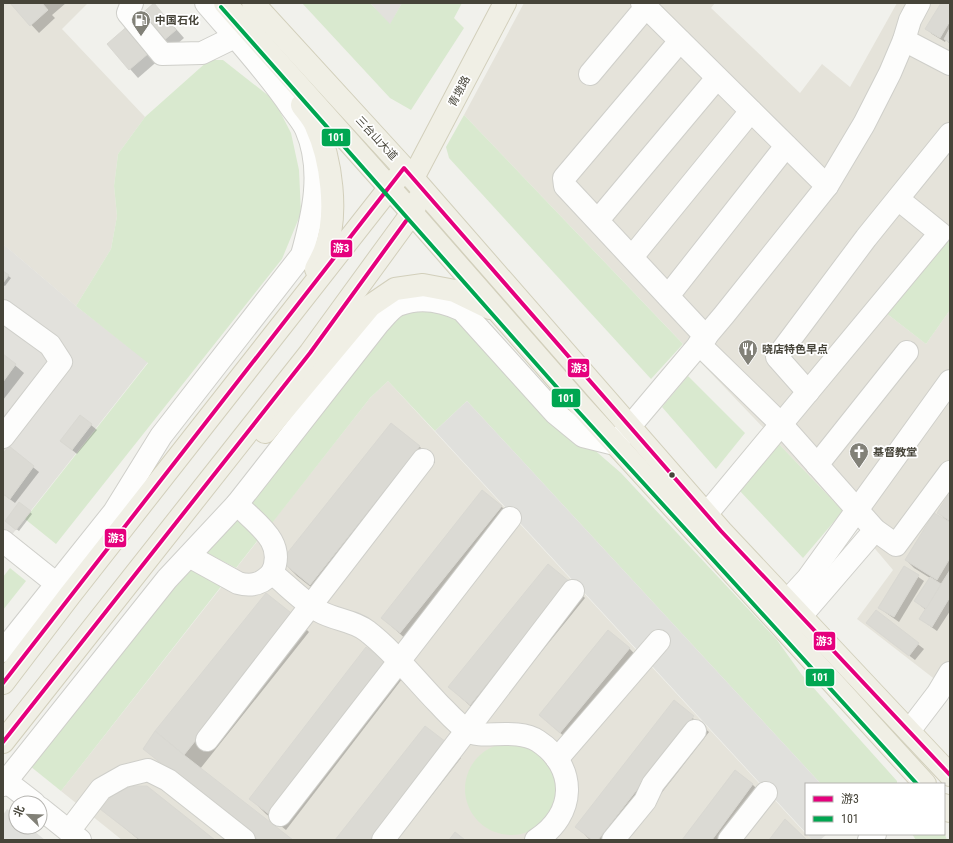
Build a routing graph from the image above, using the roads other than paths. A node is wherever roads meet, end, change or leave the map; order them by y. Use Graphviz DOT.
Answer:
graph roads {
  1 [pos="132,3"];
  2 [pos="206,3"];
  3 [pos="225,3"];
  4 [pos="505,3"];
  5 [pos="919,3"];
  6 [pos="644,5"];
  7 [pos="252,25"];
  8 [pos="904,40"];
  9 [pos="680,41"];
  10 [pos="950,64"];
  11 [pos="590,74"];
  12 [pos="717,78"];
  13 [pos="751,111"];
  14 [pos="950,134"];
  15 [pos="786,146"];
  16 [pos="414,178"];
  17 [pos="827,186"];
  18 [pos="389,188"];
  19 [pos="898,199"];
  20 [pos="412,213"];
  21 [pos="598,220"];
  22 [pos="632,258"];
  23 [pos="668,296"];
  24 [pos="300,302"];
  25 [pos="3,311"];
  26 [pos="499,313"];
  27 [pos="703,341"];
  28 [pos="907,352"];
  29 [pos="950,380"];
  30 [pos="808,392"];
  31 [pos="781,424"];
  32 [pos="630,426"];
  33 [pos="3,437"];
  34 [pos="615,444"];
  35 [pos="423,460"];
  36 [pos="817,465"];
  37 [pos="950,472"];
  38 [pos="237,504"];
  39 [pos="858,511"];
  40 [pos="510,518"];
  41 [pos="700,522"];
  42 [pos="170,530"];
  43 [pos="875,530"];
  44 [pos="6,551"];
  45 [pos="189,556"];
  46 [pos="272,573"];
  47 [pos="63,589"];
  48 [pos="573,591"];
  49 [pos="311,605"];
  50 [pos="794,608"];
  51 [pos="773,617"];
  52 [pos="787,632"];
  53 [pos="659,641"];
  54 [pos="3,651"];
  55 [pos="399,661"];
  56 [pos="950,673"];
  57 [pos="3,683"];
  58 [pos="467,730"];
  59 [pos="695,731"];
  60 [pos="909,732"];
  61 [pos="207,740"];
  62 [pos="3,742"];
  63 [pos="557,759"];
  64 [pos="950,775"];
  65 [pos="4,782"];
  66 [pos="923,783"];
  67 [pos="766,793"];
  68 [pos="23,795"];
  69 [pos="48,815"];
  70 [pos="280,815"];
  71 [pos="74,836"];
  72 [pos="552,836"];
  73 [pos="244,840"];
  74 [pos="383,840"];
  75 [pos="613,840"];
  76 [pos="729,840"];
  1 -- 7 [label="street"];
  2 -- 7 [label="street"];
  3 -- 7 [label="main road, 三台山大道"];
  4 -- 16 [label="main road, 青墩路"];
  5 -- 8 [label="street"];
  6 -- 9 [label="street"];
  6 -- 11 [label="street"];
  7 -- 16 [label="main road, 三台山大道"];
  7 -- 18 [label="main road, 三台山大道"];
  7 -- 24 [label="main road"];
  7 -- 47 [label="street"];
  8 -- 10 [label="street"];
  8 -- 17 [label="street"];
  9 -- 12 [label="street"];
  9 -- 21 [label="street"];
  12 -- 13 [label="street"];
  12 -- 21 [label="street"];
  13 -- 15 [label="street"];
  13 -- 22 [label="street"];
  14 -- 19 [label="street"];
  15 -- 17 [label="street"];
  15 -- 23 [label="street"];
  16 -- 18 [label="main road, 青墩路"];
  16 -- 20 [label="main road"];
  16 -- 32 [label="main road, 三台山大道"];
  17 -- 27 [label="street"];
  18 -- 20 [label="main road, 三台山大道"];
  18 -- 24 [label="main road, 青墩路"];
  19 -- 30 [label="street"];
  19 -- 30 [label="street"];
  20 -- 26 [label="main road, 三台山大道"];
  20 -- 42 [label="main road"];
  21 -- 22 [label="street"];
  22 -- 23 [label="street"];
  23 -- 27 [label="street"];
  24 -- 47 [label="main road, 青墩路"];
  25 -- 33 [label="street"];
  26 -- 34 [label="main road, 三台山大道"];
  26 -- 42 [label="main road"];
  27 -- 31 [label="street"];
  27 -- 32 [label="street"];
  28 -- 36 [label="street"];
  29 -- 39 [label="street"];
  30 -- 31 [label="street"];
  31 -- 36 [label="street"];
  31 -- 41 [label="street"];
  32 -- 34 [label="street"];
  32 -- 41 [label="main road, 三台山大道"];
  34 -- 38 [label="street"];
  34 -- 41 [label="main road, 三台山大道"];
  35 -- 49 [label="street"];
  36 -- 39 [label="street"];
  37 -- 43 [label="street"];
  38 -- 45 [label="street"];
  38 -- 46 [label="street"];
  39 -- 43 [label="street"];
  39 -- 50 [label="street"];
  40 -- 55 [label="street"];
  41 -- 50 [label="main road, 三台山大道"];
  41 -- 51 [label="main road, 三台山大道"];
  42 -- 62 [label="main road"];
  43 -- 50 [label="street"];
  44 -- 47 [label="street"];
  45 -- 46 [label="street"];
  45 -- 65 [label="street"];
  46 -- 49 [label="street"];
  47 -- 54 [label="street"];
  47 -- 57 [label="main road, 青墩路"];
  48 -- 58 [label="street"];
  49 -- 55 [label="street"];
  49 -- 61 [label="street"];
  50 -- 51 [label="street"];
  50 -- 52 [label="street"];
  50 -- 60 [label="main road, 三台山大道"];
  51 -- 52 [label="main road, 三台山大道"];
  52 -- 66 [label="main road, 三台山大道"];
  53 -- 63 [label="street"];
  55 -- 58 [label="street"];
  55 -- 70 [label="street"];
  56 -- 60 [label="street"];
  58 -- 63 [label="street"];
  58 -- 74 [label="street"];
  59 -- 75 [label="street"];
  60 -- 64 [label="main road, 三台山大道"];
  63 -- 72 [label="street"];
  65 -- 68 [label="street"];
  67 -- 76 [label="street"];
  69 -- 71 [label="street"];
  71 -- 73 [label="street"];
}
